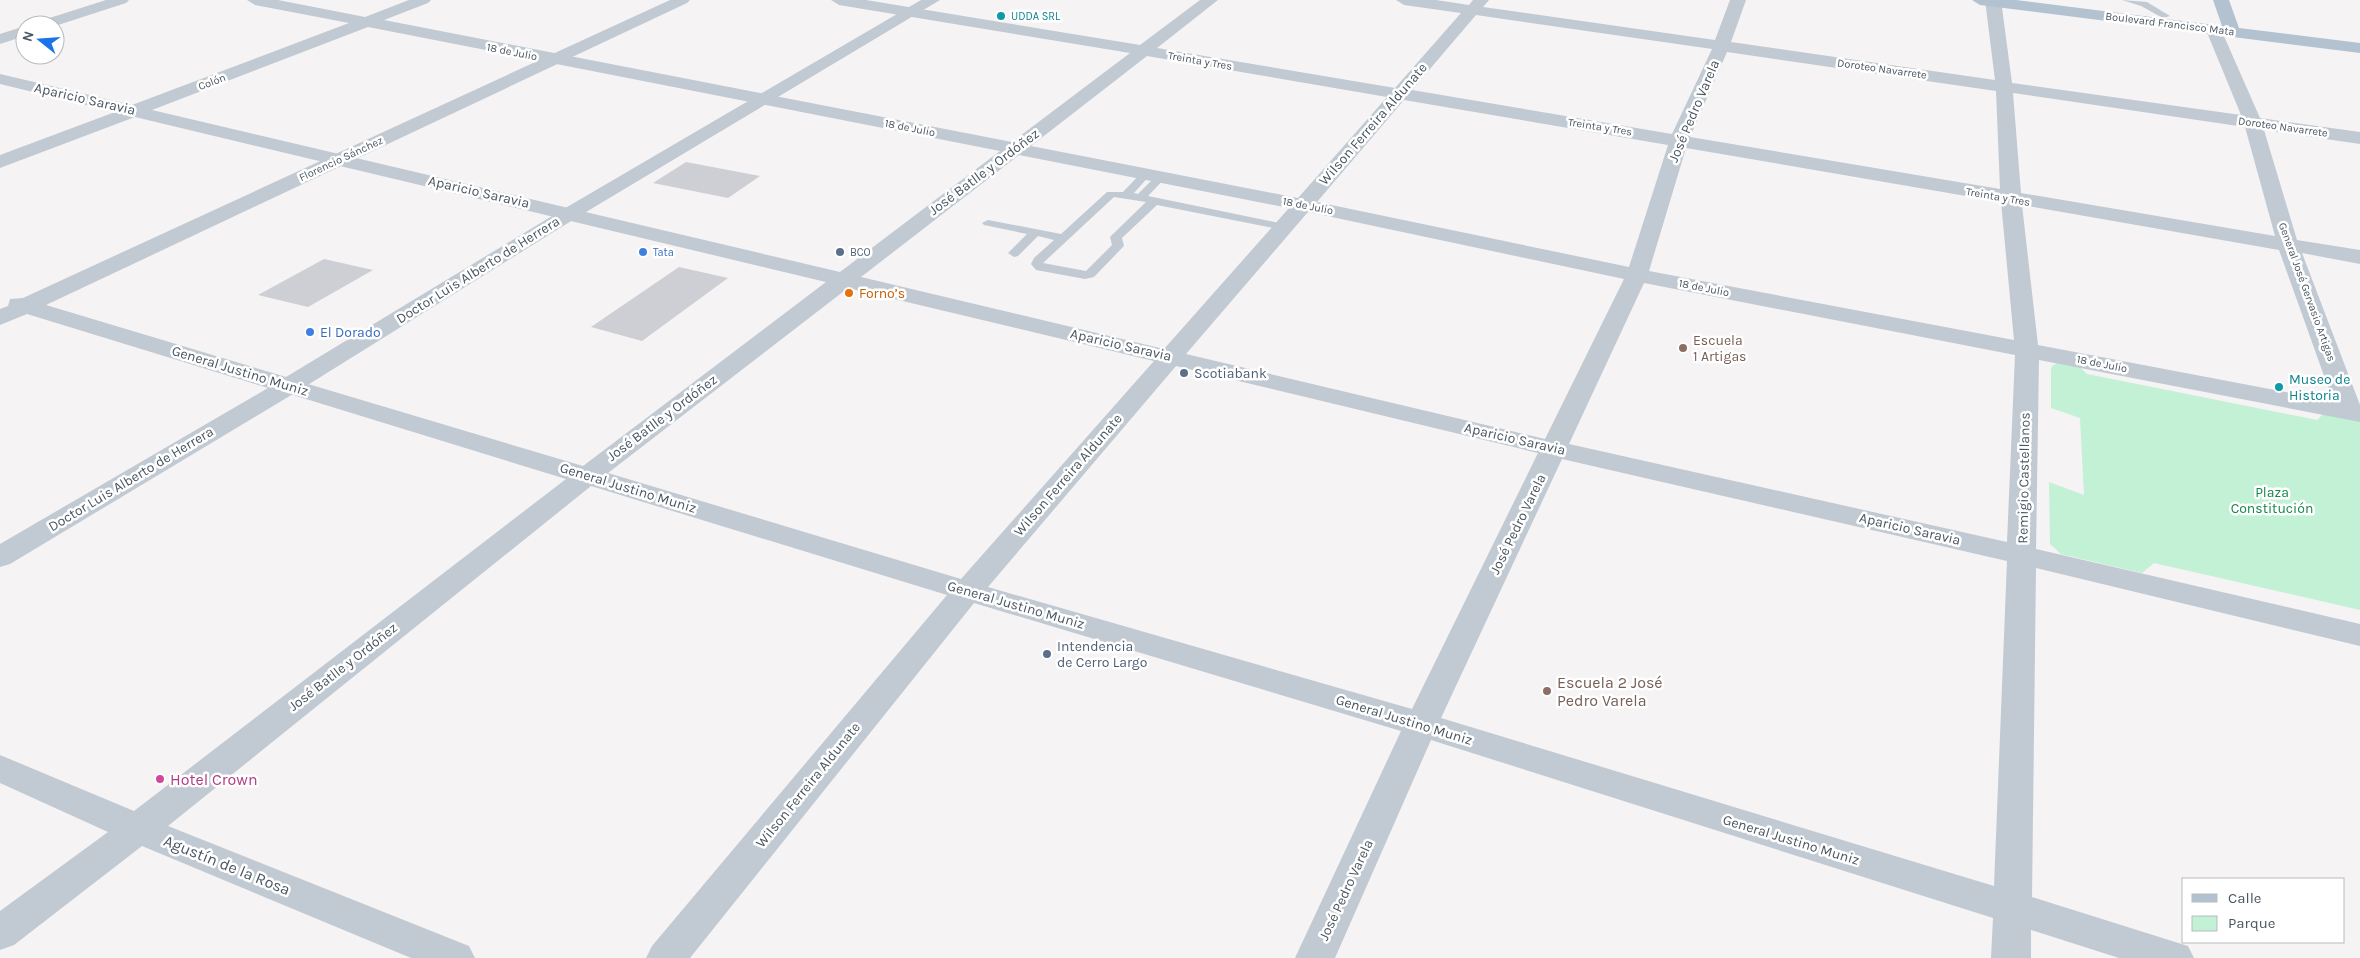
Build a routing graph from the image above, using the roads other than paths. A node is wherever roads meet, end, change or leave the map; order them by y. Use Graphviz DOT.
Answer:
graph roads {
  1 [pos="121,0"];
  2 [pos="255,0"];
  3 [pos="423,0"];
  4 [pos="682,0"];
  5 [pos="838,0"];
  6 [pos="932,0"];
  7 [pos="1210,0"];
  8 [pos="1404,0"];
  9 [pos="1738,0"];
  10 [pos="2032,0"];
  11 [pos="2126,0"];
  12 [pos="2221,0"];
  13 [pos="1989,1"];
  14 [pos="1476,5"];
  15 [pos="911,12"];
  16 [pos="2166,16"];
  17 [pos="65,18"];
  18 [pos="366,22"];
  19 [pos="2218,24"];
  20 [pos="15,34"];
  21 [pos="0,39"];
  22 [pos="2360,39"];
  23 [pos="1721,47"];
  24 [pos="2360,48"];
  25 [pos="1145,52"];
  26 [pos="552,60"];
  27 [pos="0,78"];
  28 [pos="2004,87"];
  29 [pos="1399,95"];
  30 [pos="764,99"];
  31 [pos="136,111"];
  32 [pos="2253,123"];
  33 [pos="2360,138"];
  34 [pos="1679,140"];
  35 [pos="1015,148"];
  36 [pos="341,160"];
  37 [pos="0,162"];
  38 [pos="1154,176"];
  39 [pos="1126,195"];
  40 [pos="1140,198"];
  41 [pos="2011,199"];
  42 [pos="1154,201"];
  43 [pos="1303,205"];
  44 [pos="569,214"];
  45 [pos="988,222"];
  46 [pos="1284,227"];
  47 [pos="1036,232"];
  48 [pos="1063,238"];
  49 [pos="2288,245"];
  50 [pos="1014,253"];
  51 [pos="2360,257"];
  52 [pos="1637,274"];
  53 [pos="844,280"];
  54 [pos="0,299"];
  55 [pos="26,306"];
  56 [pos="0,318"];
  57 [pos="2027,350"];
  58 [pos="1171,357"];
  59 [pos="290,386"];
  60 [pos="2355,413"];
  61 [pos="1554,449"];
  62 [pos="588,475"];
  63 [pos="2022,555"];
  64 [pos="0,556"];
  65 [pos="967,591"];
  66 [pos="2360,635"];
  67 [pos="1422,724"];
  68 [pos="0,768"];
  69 [pos="138,829"];
  70 [pos="2011,908"];
  71 [pos="0,933"];
  72 [pos="455,958"];
  73 [pos="666,958"];
  74 [pos="1315,958"];
  75 [pos="2011,958"];
  76 [pos="2174,958"];
  1 -- 17 [label="street"];
  2 -- 18 [label="street, 18 de Julio"];
  3 -- 18 [label="street, Colón"];
  4 -- 26 [label="street, Florencio Sánchez"];
  5 -- 15 [label="street, Treinta y Tres"];
  6 -- 15 [label="street, Doctor Luis Alberto de Herrera"];
  7 -- 25 [label="street, José Batlle y Ordóñez"];
  8 -- 14 [label="street, Doroteo Navarrete"];
  9 -- 23 [label="street, José Pedro Varela"];
  10 -- 16 [label="main road, Boulevard Francisco Mata"];
  11 -- 16 [label="lane"];
  12 -- 19 [label="main road"];
  13 -- 19 [label="main road, Boulevard Francisco Mata"];
  13 -- 28 [label="street, Remigio Castellanos"];
  14 -- 23 [label="street, Doroteo Navarrete"];
  14 -- 29 [label="street, Wilson Ferreira Aldunate"];
  15 -- 25 [label="street, Treinta y Tres"];
  15 -- 30 [label="street, Doctor Luis Alberto de Herrera"];
  16 -- 19 [label="main road, Boulevard Francisco Mata"];
  18 -- 26 [label="street, 18 de Julio"];
  18 -- 31 [label="street, Colón"];
  19 -- 22 [label="main road, Boulevard Francisco Mata"];
  19 -- 24 [label="main road, Boulevard Francisco Mata"];
  19 -- 32 [label="street, General José Gervasio Artigas"];
  20 -- 21 [label="street"];
  23 -- 28 [label="street, Doroteo Navarrete"];
  23 -- 34 [label="street, José Pedro Varela"];
  25 -- 29 [label="street, Treinta y Tres"];
  25 -- 35 [label="street, José Batlle y Ordóñez"];
  26 -- 30 [label="street, 18 de Julio"];
  26 -- 36 [label="street, Florencio Sánchez"];
  27 -- 31 [label="street, Aparicio Saravia"];
  28 -- 32 [label="street, Doroteo Navarrete"];
  28 -- 41 [label="street, Remigio Castellanos"];
  29 -- 34 [label="street, Treinta y Tres"];
  29 -- 43 [label="street, Wilson Ferreira Aldunate"];
  30 -- 35 [label="street, 18 de Julio"];
  30 -- 44 [label="street, Doctor Luis Alberto de Herrera"];
  31 -- 36 [label="street, Aparicio Saravia"];
  31 -- 37 [label="street, Colón"];
  32 -- 33 [label="street, Doroteo Navarrete"];
  32 -- 49 [label="street, General José Gervasio Artigas"];
  34 -- 41 [label="street, Treinta y Tres"];
  34 -- 52 [label="street, José Pedro Varela"];
  35 -- 38 [label="street, 18 de Julio"];
  35 -- 53 [label="street, José Batlle y Ordóñez"];
  36 -- 44 [label="street, Aparicio Saravia"];
  36 -- 55 [label="street, Florencio Sánchez"];
  38 -- 39 [label="lane"];
  38 -- 40 [label="lane"];
  38 -- 43 [label="street, 18 de Julio"];
  39 -- 40 [label="lane"];
  39 -- 48 [label="lane"];
  40 -- 42 [label="lane"];
  41 -- 49 [label="street, Treinta y Tres"];
  41 -- 57 [label="street, Remigio Castellanos"];
  42 -- 46 [label="lane"];
  42 -- 48 [label="lane"];
  43 -- 46 [label="street, Wilson Ferreira Aldunate"];
  43 -- 52 [label="street, 18 de Julio"];
  44 -- 53 [label="street, Aparicio Saravia"];
  44 -- 59 [label="street, Doctor Luis Alberto de Herrera"];
  45 -- 47 [label="lane"];
  46 -- 58 [label="street, Wilson Ferreira Aldunate"];
  47 -- 48 [label="lane"];
  47 -- 50 [label="lane"];
  49 -- 51 [label="street, Treinta y Tres"];
  49 -- 60 [label="street, General José Gervasio Artigas"];
  52 -- 57 [label="street, 18 de Julio"];
  52 -- 61 [label="street, José Pedro Varela"];
  53 -- 58 [label="street, Aparicio Saravia"];
  53 -- 62 [label="street, José Batlle y Ordóñez"];
  54 -- 55 [label="street, General Justino Muniz"];
  55 -- 56 [label="street, Florencio Sánchez"];
  55 -- 59 [label="street, General Justino Muniz"];
  57 -- 60 [label="street, 18 de Julio"];
  57 -- 63 [label="street, Remigio Castellanos"];
  58 -- 61 [label="street, Aparicio Saravia"];
  58 -- 65 [label="street, Wilson Ferreira Aldunate"];
  59 -- 62 [label="street, General Justino Muniz"];
  59 -- 64 [label="street, Doctor Luis Alberto de Herrera"];
  61 -- 63 [label="street, Aparicio Saravia"];
  61 -- 67 [label="street, José Pedro Varela"];
  62 -- 65 [label="street, General Justino Muniz"];
  62 -- 69 [label="street, José Batlle y Ordóñez"];
  63 -- 66 [label="street, Aparicio Saravia"];
  63 -- 70 [label="street, Remigio Castellanos"];
  65 -- 67 [label="street, General Justino Muniz"];
  65 -- 73 [label="street, Wilson Ferreira Aldunate"];
  67 -- 70 [label="street, General Justino Muniz"];
  67 -- 74 [label="street, José Pedro Varela"];
  68 -- 69 [label="street, Agustín de la Rosa"];
  69 -- 71 [label="street, José Batlle y Ordóñez"];
  69 -- 72 [label="street, Agustín de la Rosa"];
  70 -- 75 [label="street, Remigio Castellanos"];
  70 -- 76 [label="street, General Justino Muniz"];
}
